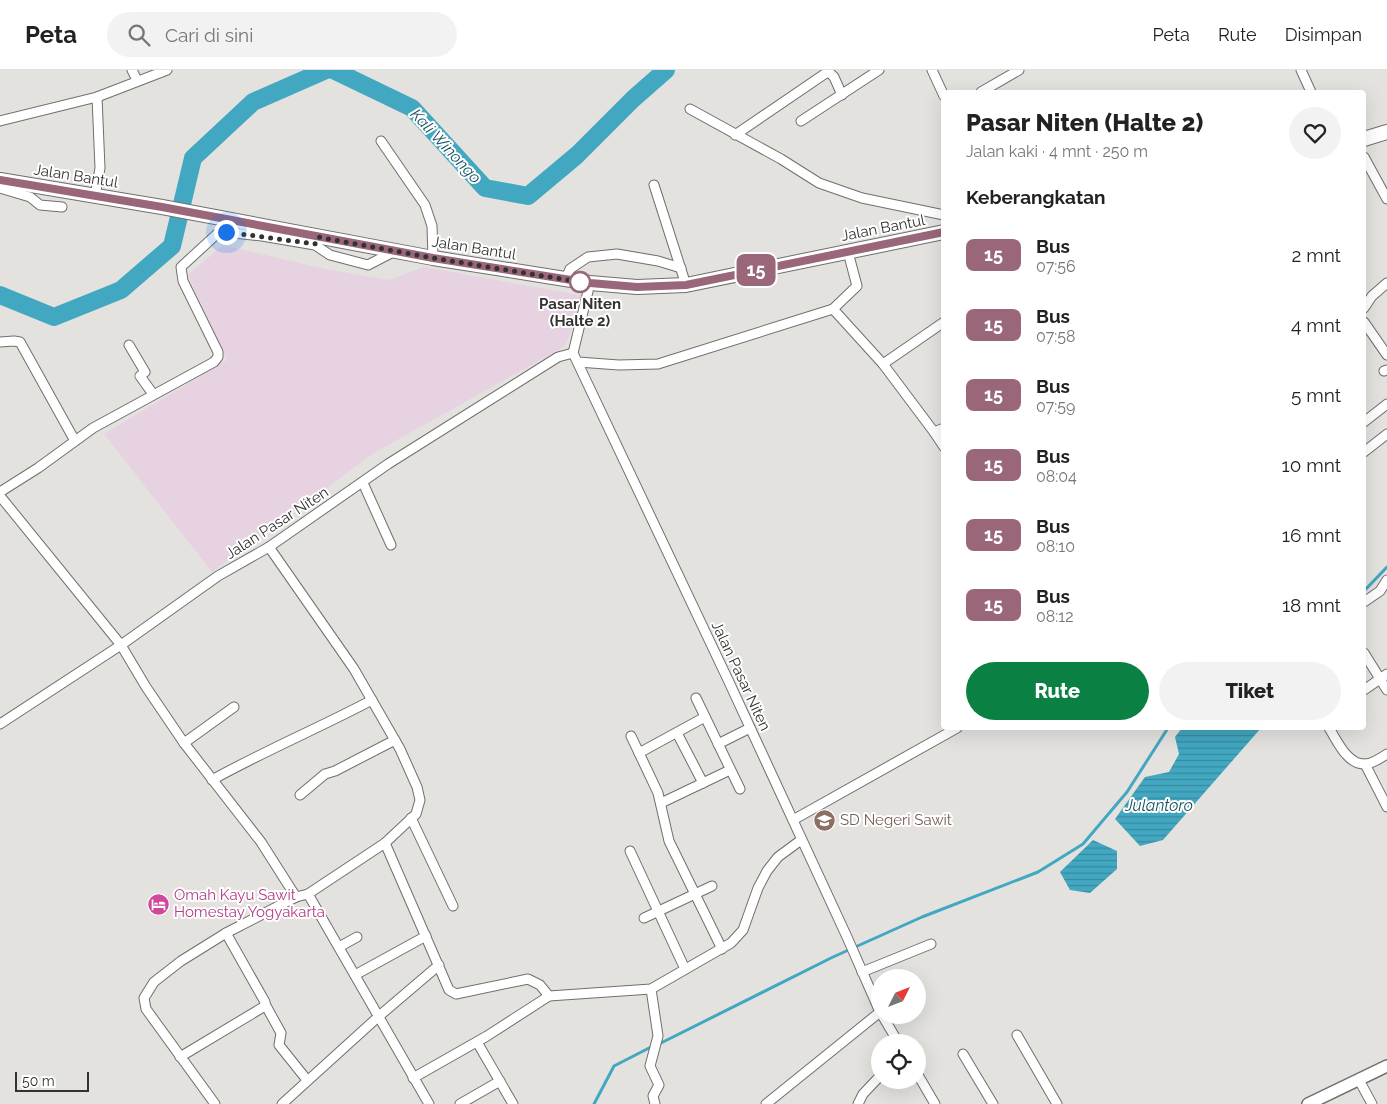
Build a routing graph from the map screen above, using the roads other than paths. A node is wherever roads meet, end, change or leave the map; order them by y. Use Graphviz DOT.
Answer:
graph roads {
  1 [pos="132,70"];
  2 [pos="167,70"];
  3 [pos="879,70"];
  4 [pos="932,70"];
  5 [pos="1301,70"];
  6 [pos="1016,71"];
  7 [pos="137,80"];
  8 [pos="941,90"];
  9 [pos="984,90"];
  10 [pos="1310,90"];
  11 [pos="842,95"];
  12 [pos="97,97"];
  13 [pos="690,109"];
  14 [pos="0,121"];
  15 [pos="801,121"];
  16 [pos="1387,132"];
  17 [pos="735,135"];
  18 [pos="1366,138"];
  19 [pos="381,141"];
  20 [pos="1366,161"];
  21 [pos="0,180"];
  22 [pos="654,185"];
  23 [pos="0,188"];
  24 [pos="96,191"];
  25 [pos="1387,199"];
  26 [pos="62,207"];
  27 [pos="941,214"];
  28 [pos="941,233"];
  29 [pos="316,241"];
  30 [pos="848,252"];
  31 [pos="433,258"];
  32 [pos="681,268"];
  33 [pos="566,279"];
  34 [pos="590,283"];
  35 [pos="1387,283"];
  36 [pos="686,285"];
  37 [pos="1366,305"];
  38 [pos="833,309"];
  39 [pos="941,324"];
  40 [pos="1366,325"];
  41 [pos="0,342"];
  42 [pos="129,345"];
  43 [pos="573,353"];
  44 [pos="1387,355"];
  45 [pos="578,362"];
  46 [pos="883,364"];
  47 [pos="153,394"];
  48 [pos="1387,404"];
  49 [pos="1366,420"];
  50 [pos="941,429"];
  51 [pos="934,432"];
  52 [pos="1387,434"];
  53 [pos="75,441"];
  54 [pos="941,442"];
  55 [pos="1366,450"];
  56 [pos="362,483"];
  57 [pos="0,492"];
  58 [pos="0,496"];
  59 [pos="391,545"];
  60 [pos="270,547"];
  61 [pos="1387,580"];
  62 [pos="1366,601"];
  63 [pos="121,645"];
  64 [pos="1366,655"];
  65 [pos="1383,676"];
  66 [pos="1366,689"];
  67 [pos="1387,690"];
  68 [pos="696,698"];
  69 [pos="372,700"];
  70 [pos="234,707"];
  71 [pos="705,717"];
  72 [pos="0,724"];
  73 [pos="750,728"];
  74 [pos="953,730"];
  75 [pos="1330,730"];
  76 [pos="676,733"];
  77 [pos="631,736"];
  78 [pos="395,740"];
  79 [pos="184,743"];
  80 [pos="718,744"];
  81 [pos="639,753"];
  82 [pos="1387,754"];
  83 [pos="1365,764"];
  84 [pos="730,770"];
  85 [pos="212,780"];
  86 [pos="703,783"];
  87 [pos="740,789"];
  88 [pos="300,795"];
  89 [pos="662,803"];
  90 [pos="1387,806"];
  91 [pos="412,818"];
  92 [pos="793,820"];
  93 [pos="802,840"];
  94 [pos="385,842"];
  95 [pos="630,850"];
  96 [pos="712,886"];
  97 [pos="308,894"];
  98 [pos="694,894"];
  99 [pos="296,896"];
  100 [pos="453,906"];
  101 [pos="659,911"];
  102 [pos="644,918"];
  103 [pos="226,933"];
  104 [pos="426,936"];
  105 [pos="357,937"];
  106 [pos="931,944"];
  107 [pos="339,947"];
  108 [pos="722,949"];
  109 [pos="439,966"];
  110 [pos="685,969"];
  111 [pos="862,972"];
  112 [pos="355,975"];
  113 [pos="651,989"];
  114 [pos="871,992"];
  115 [pos="549,996"];
  116 [pos="265,1004"];
  117 [pos="378,1017"];
  118 [pos="871,1020"];
  119 [pos="1018,1035"];
  120 [pos="477,1042"];
  121 [pos="963,1054"];
  122 [pos="180,1057"];
  123 [pos="1387,1066"];
  124 [pos="413,1078"];
  125 [pos="307,1080"];
  126 [pos="1359,1080"];
  127 [pos="500,1081"];
  128 [pos="871,1086"];
  129 [pos="926,1089"];
  130 [pos="768,1103"];
  131 [pos="215,1104"];
  132 [pos="282,1104"];
  133 [pos="429,1104"];
  134 [pos="460,1104"];
  135 [pos="513,1104"];
  136 [pos="655,1104"];
  137 [pos="858,1104"];
  138 [pos="934,1104"];
  139 [pos="993,1104"];
  140 [pos="1057,1104"];
  141 [pos="1308,1104"];
  142 [pos="1372,1104"];
  1 -- 7 [label="street"];
  2 -- 7 [label="street"];
  3 -- 11 [label="street"];
  4 -- 8 [label="street"];
  5 -- 10 [label="street"];
  6 -- 9 [label="street"];
  7 -- 12 [label="street"];
  11 -- 15 [label="street"];
  11 -- 17 [label="street"];
  12 -- 14 [label="street"];
  12 -- 24 [label="street"];
  13 -- 17 [label="street"];
  16 -- 18 [label="main road"];
  17 -- 27 [label="street"];
  19 -- 31 [label="street"];
  20 -- 25 [label="street"];
  21 -- 24 [label="main road, Jalan Bantul"];
  22 -- 32 [label="street"];
  23 -- 26 [label="street"];
  24 -- 29 [label="main road, Jalan Bantul"];
  28 -- 30 [label="main road, Jalan Bantul"];
  29 -- 31 [label="main road, Jalan Bantul"];
  29 -- 47 [label="street"];
  30 -- 36 [label="main road, Jalan Bantul"];
  30 -- 38 [label="street"];
  31 -- 33 [label="main road, Jalan Bantul"];
  32 -- 33 [label="street"];
  32 -- 36 [label="street"];
  33 -- 34 [label="main road, Jalan Bantul"];
  34 -- 36 [label="main road, Jalan Bantul"];
  34 -- 43 [label="street"];
  35 -- 37 [label="street"];
  38 -- 45 [label="street"];
  38 -- 46 [label="street"];
  39 -- 46 [label="street"];
  40 -- 44 [label="street"];
  41 -- 53 [label="street"];
  42 -- 47 [label="street"];
  43 -- 45 [label="street, Jalan Pasar Niten"];
  43 -- 56 [label="street, Jalan Pasar Niten"];
  45 -- 73 [label="street, Jalan Pasar Niten"];
  46 -- 51 [label="street"];
  47 -- 53 [label="street"];
  48 -- 49 [label="street"];
  50 -- 51 [label="street"];
  51 -- 54 [label="street"];
  52 -- 55 [label="street"];
  53 -- 57 [label="street"];
  56 -- 59 [label="street"];
  56 -- 60 [label="street, Jalan Pasar Niten"];
  58 -- 63 [label="street"];
  60 -- 63 [label="street, Jalan Pasar Niten"];
  60 -- 69 [label="street"];
  61 -- 62 [label="street"];
  63 -- 72 [label="street, Jalan Pasar Niten"];
  63 -- 79 [label="street"];
  64 -- 65 [label="street"];
  65 -- 66 [label="street"];
  65 -- 67 [label="street"];
  68 -- 71 [label="street"];
  69 -- 78 [label="street"];
  69 -- 85 [label="street"];
  70 -- 79 [label="street"];
  71 -- 76 [label="street"];
  71 -- 80 [label="street"];
  73 -- 80 [label="street"];
  73 -- 92 [label="street, Jalan Pasar Niten"];
  74 -- 92 [label="street"];
  75 -- 83 [label="street"];
  76 -- 81 [label="street"];
  76 -- 86 [label="street"];
  77 -- 81 [label="street"];
  78 -- 88 [label="street"];
  78 -- 91 [label="street"];
  79 -- 85 [label="street"];
  80 -- 84 [label="street"];
  81 -- 89 [label="street"];
  82 -- 83 [label="street"];
  83 -- 90 [label="street"];
  84 -- 86 [label="street"];
  84 -- 87 [label="street"];
  85 -- 99 [label="street"];
  86 -- 89 [label="street"];
  89 -- 98 [label="street"];
  91 -- 94 [label="street"];
  91 -- 100 [label="street"];
  92 -- 93 [label="street, Jalan Pasar Niten"];
  93 -- 108 [label="street"];
  93 -- 111 [label="street, Jalan Pasar Niten"];
  94 -- 97 [label="street"];
  94 -- 104 [label="street"];
  95 -- 101 [label="street"];
  96 -- 98 [label="street"];
  97 -- 99 [label="street"];
  97 -- 107 [label="street"];
  98 -- 101 [label="street"];
  98 -- 108 [label="street"];
  99 -- 103 [label="street"];
  101 -- 102 [label="street"];
  101 -- 110 [label="street"];
  103 -- 116 [label="street"];
  103 -- 122 [label="street"];
  104 -- 109 [label="street"];
  104 -- 112 [label="street"];
  105 -- 107 [label="street"];
  106 -- 111 [label="street"];
  107 -- 112 [label="street"];
  108 -- 110 [label="street"];
  109 -- 115 [label="street"];
  109 -- 117 [label="street"];
  110 -- 113 [label="street"];
  111 -- 114 [label="street, Jalan Pasar Niten"];
  112 -- 117 [label="street"];
  113 -- 115 [label="street"];
  113 -- 136 [label="street"];
  115 -- 120 [label="street"];
  116 -- 122 [label="street"];
  116 -- 125 [label="street"];
  117 -- 124 [label="street"];
  117 -- 125 [label="street"];
  118 -- 130 [label="street"];
  119 -- 140 [label="street"];
  120 -- 124 [label="street"];
  120 -- 127 [label="street"];
  121 -- 139 [label="street"];
  122 -- 131 [label="street"];
  123 -- 126 [label="street"];
  124 -- 133 [label="street"];
  125 -- 132 [label="street"];
  126 -- 141 [label="street"];
  126 -- 142 [label="street"];
  127 -- 134 [label="street"];
  127 -- 135 [label="street"];
  128 -- 137 [label="street"];
  129 -- 138 [label="street"];
}
